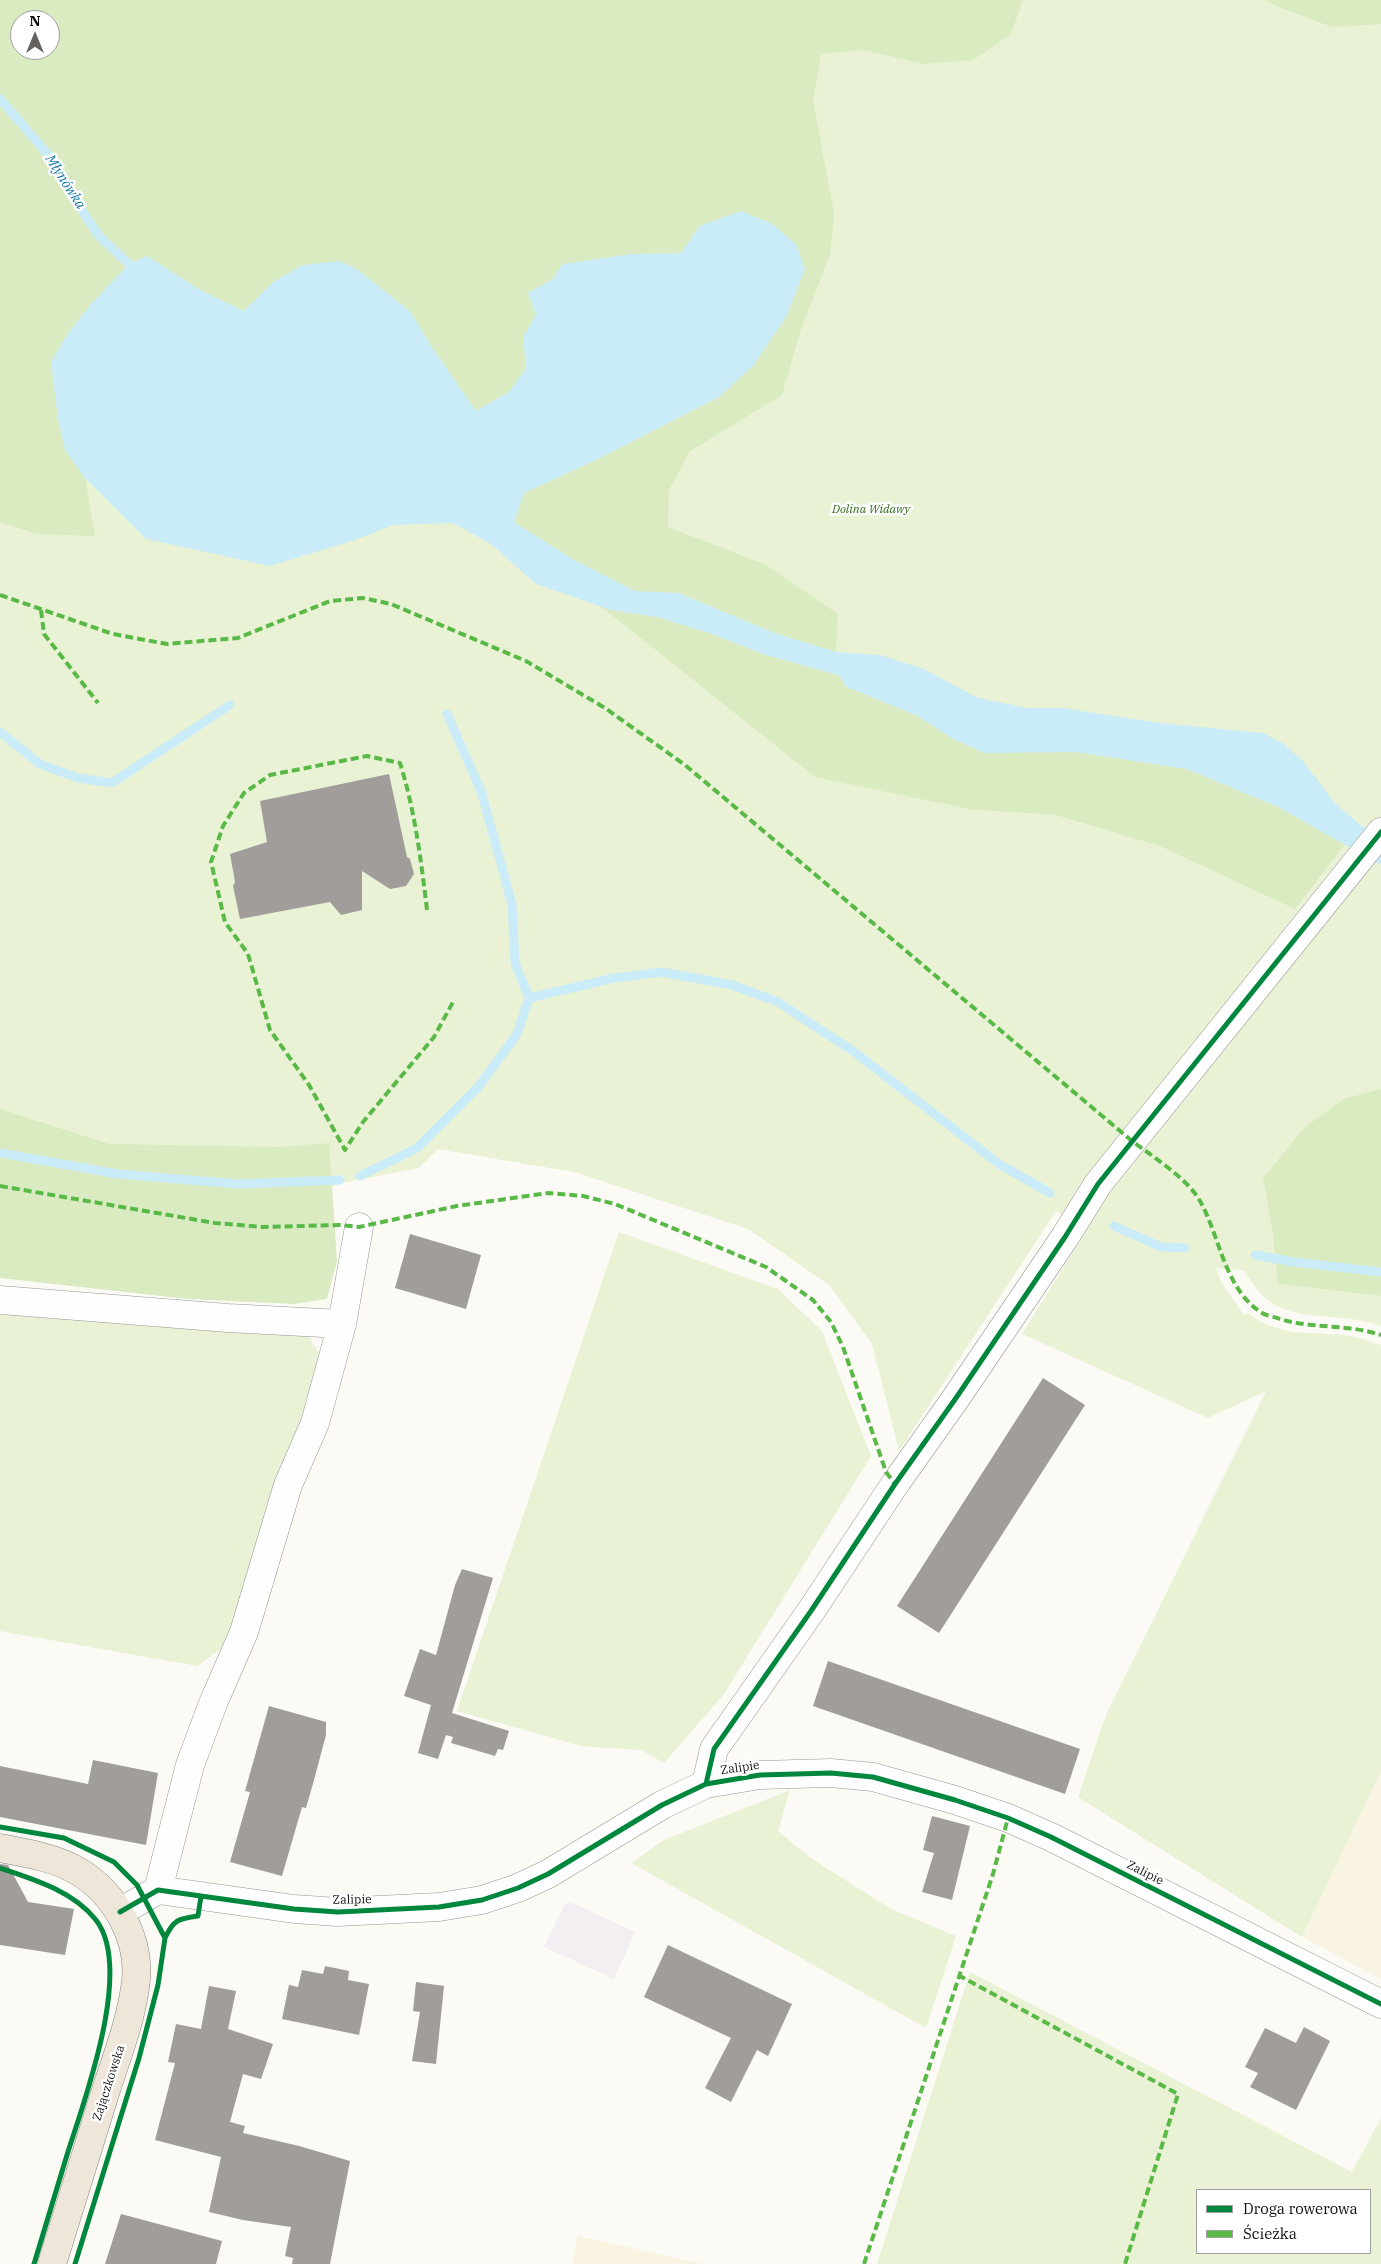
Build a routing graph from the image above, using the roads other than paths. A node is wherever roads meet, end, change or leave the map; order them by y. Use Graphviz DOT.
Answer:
graph roads {
  1 [pos="1381,832"];
  2 [pos="359,1227"];
  3 [pos="0,1300"];
  4 [pos="342,1324"];
  5 [pos="706,1784"];
  6 [pos="0,1848"];
  7 [pos="158,1890"];
  8 [pos="116,1907"];
  9 [pos="1381,2004"];
  10 [pos="52,2264"];
  1 -- 5 [label="street"];
  2 -- 4 [label="street"];
  3 -- 4 [label="street"];
  4 -- 7 [label="street"];
  5 -- 7 [label="street, Zalipie"];
  5 -- 9 [label="street, Zalipie"];
  6 -- 8 [label="main road"];
  7 -- 8 [label="street"];
  8 -- 10 [label="main road, Zajączkowska"];
}
